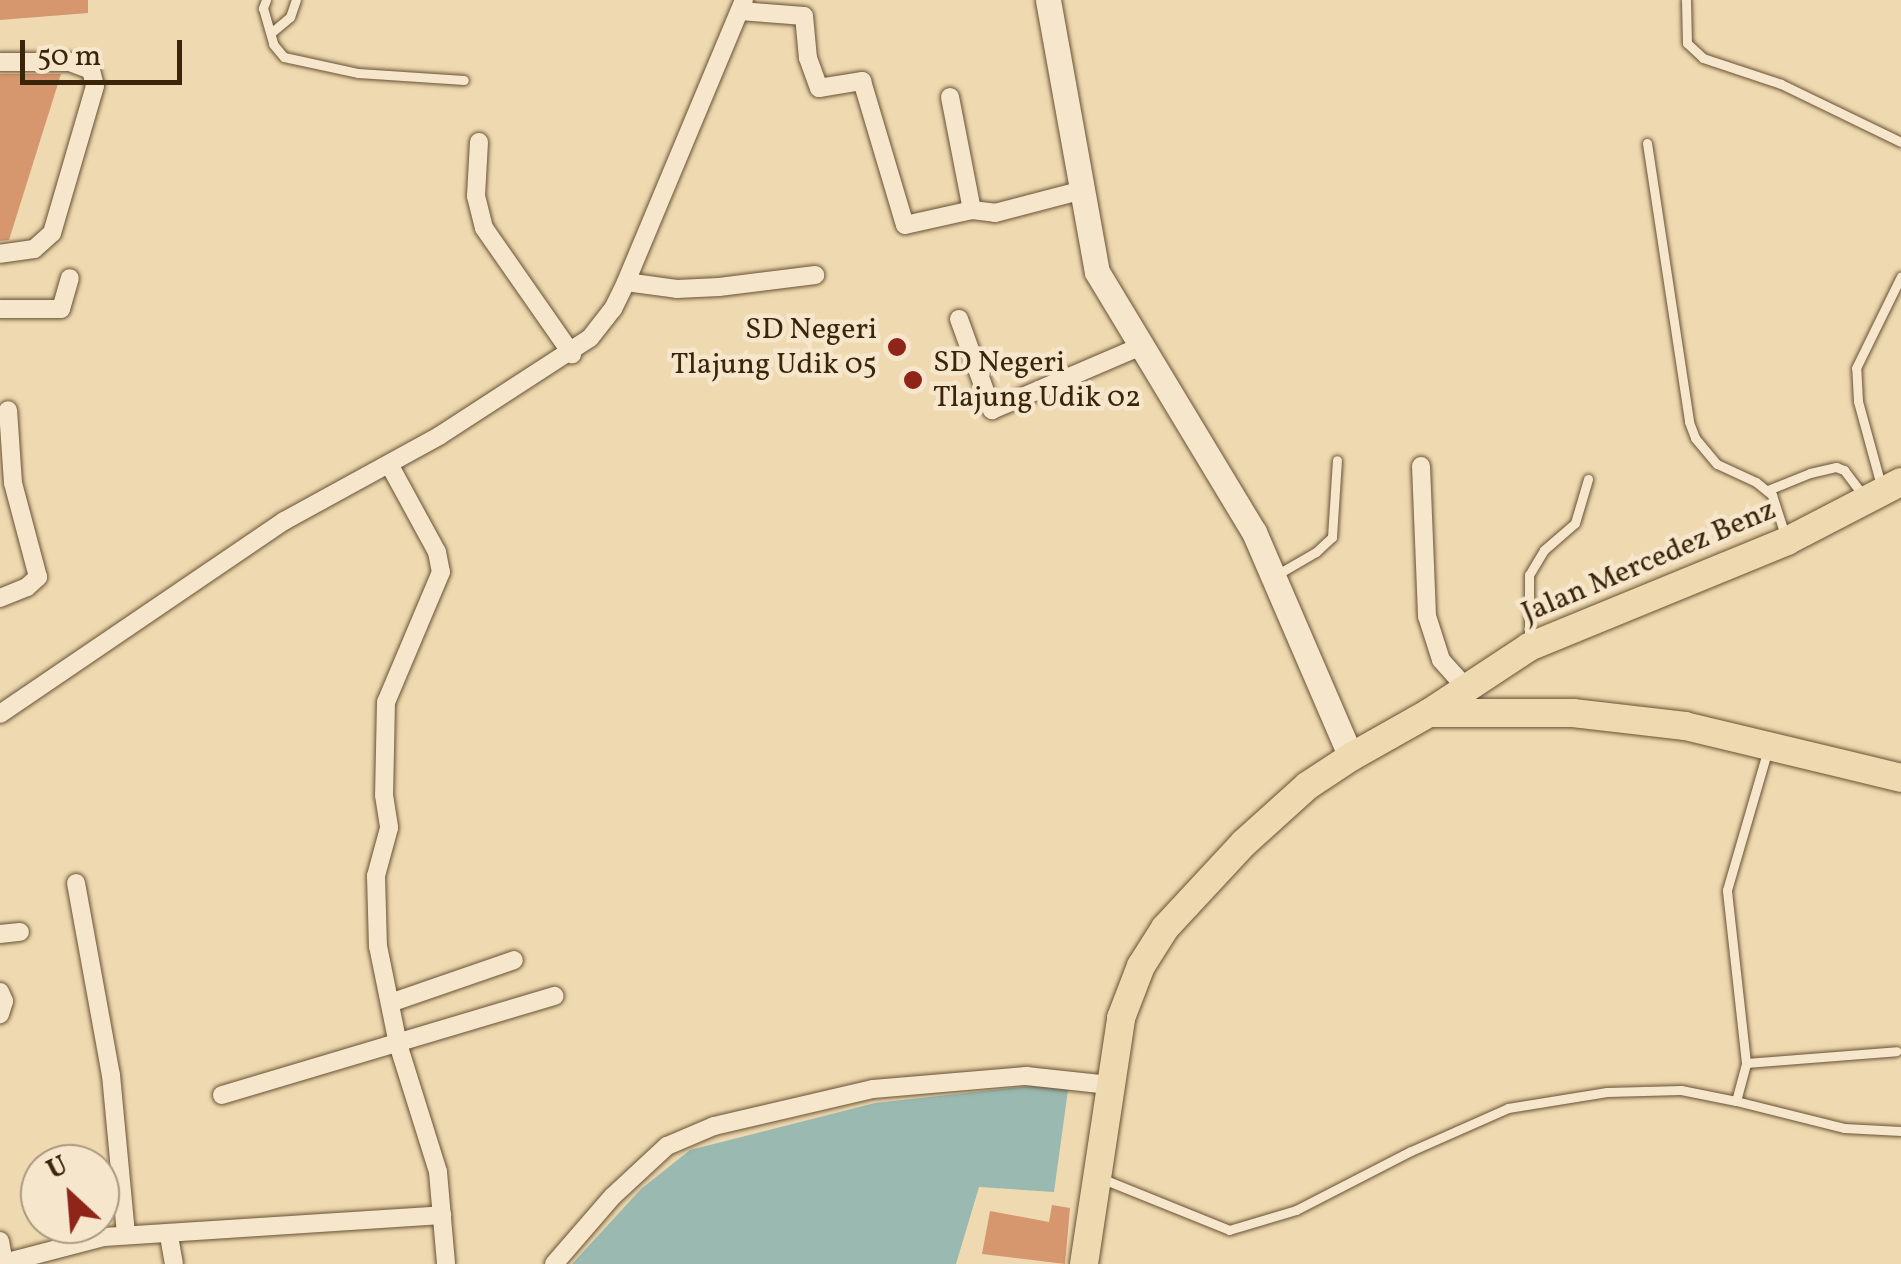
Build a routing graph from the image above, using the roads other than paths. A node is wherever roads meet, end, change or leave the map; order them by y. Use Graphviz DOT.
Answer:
graph roads {
  1 [pos="266,0"];
  2 [pos="296,0"];
  3 [pos="1048,0"];
  4 [pos="1686,0"];
  5 [pos="742,6"];
  6 [pos="272,32"];
  7 [pos="0,62"];
  8 [pos="464,80"];
  9 [pos="950,97"];
  10 [pos="479,142"];
  11 [pos="1901,142"];
  12 [pos="1648,144"];
  13 [pos="1083,190"];
  14 [pos="972,210"];
  15 [pos="0,254"];
  16 [pos="815,275"];
  17 [pos="1901,276"];
  18 [pos="70,278"];
  19 [pos="626,282"];
  20 [pos="0,309"];
  21 [pos="959,319"];
  22 [pos="1138,346"];
  23 [pos="572,354"];
  24 [pos="8,410"];
  25 [pos="1338,460"];
  26 [pos="389,464"];
  27 [pos="1421,466"];
  28 [pos="1588,478"];
  29 [pos="1768,490"];
  30 [pos="1883,491"];
  31 [pos="1787,541"];
  32 [pos="1276,576"];
  33 [pos="0,598"];
  34 [pos="1529,647"];
  35 [pos="1465,687"];
  36 [pos="1429,713"];
  37 [pos="0,714"];
  38 [pos="1769,744"];
  39 [pos="1351,757"];
  40 [pos="1901,778"];
  41 [pos="76,882"];
  42 [pos="20,932"];
  43 [pos="0,934"];
  44 [pos="514,960"];
  45 [pos="0,992"];
  46 [pos="555,996"];
  47 [pos="390,1003"];
  48 [pos="0,1014"];
  49 [pos="398,1044"];
  50 [pos="1897,1051"];
  51 [pos="1746,1063"];
  52 [pos="1110,1085"];
  53 [pos="222,1095"];
  54 [pos="1736,1101"];
  55 [pos="1901,1130"];
  56 [pos="1096,1176"];
  57 [pos="442,1215"];
  58 [pos="126,1235"];
  59 [pos="169,1236"];
  60 [pos="0,1241"];
  61 [pos="54,1258"];
  62 [pos="2,1263"];
  63 [pos="174,1264"];
  64 [pos="446,1264"];
  65 [pos="554,1264"];
  66 [pos="1084,1264"];
  1 -- 6 [label="lane"];
  2 -- 6 [label="lane"];
  3 -- 13 [label="street"];
  4 -- 11 [label="lane"];
  5 -- 14 [label="street"];
  5 -- 19 [label="street"];
  6 -- 8 [label="lane"];
  7 -- 15 [label="street"];
  9 -- 14 [label="street"];
  10 -- 23 [label="street"];
  12 -- 29 [label="lane"];
  13 -- 14 [label="street"];
  13 -- 22 [label="street"];
  16 -- 19 [label="street"];
  17 -- 30 [label="lane"];
  18 -- 20 [label="street"];
  19 -- 23 [label="street"];
  21 -- 22 [label="street"];
  22 -- 32 [label="street"];
  23 -- 26 [label="street"];
  24 -- 33 [label="street"];
  25 -- 32 [label="lane"];
  26 -- 37 [label="street"];
  26 -- 47 [label="street"];
  27 -- 35 [label="street"];
  28 -- 34 [label="lane"];
  29 -- 30 [label="lane"];
  29 -- 31 [label="lane"];
  30 -- 31 [label="main road, Jalan Mercedez Benz"];
  31 -- 34 [label="main road, Jalan Mercedez Benz"];
  32 -- 39 [label="street"];
  34 -- 35 [label="main road, Jalan Mercedez Benz"];
  35 -- 36 [label="main road, Jalan Mercedez Benz"];
  36 -- 38 [label="main road"];
  36 -- 39 [label="main road, Jalan Mercedez Benz"];
  38 -- 40 [label="main road"];
  38 -- 51 [label="lane"];
  39 -- 52 [label="main road, Jalan Mercedez Benz"];
  41 -- 58 [label="street"];
  42 -- 43 [label="street"];
  44 -- 47 [label="street"];
  45 -- 48 [label="street"];
  46 -- 49 [label="street"];
  47 -- 49 [label="street"];
  49 -- 53 [label="street"];
  49 -- 57 [label="street"];
  50 -- 51 [label="lane"];
  51 -- 54 [label="lane"];
  52 -- 56 [label="main road, Jalan Mercedez Benz"];
  52 -- 65 [label="street"];
  54 -- 55 [label="lane"];
  54 -- 56 [label="lane"];
  56 -- 66 [label="main road, Jalan Mercedez Benz"];
  57 -- 59 [label="street"];
  57 -- 64 [label="street"];
  58 -- 59 [label="street"];
  58 -- 61 [label="street"];
  59 -- 63 [label="street"];
  60 -- 62 [label="street"];
  61 -- 62 [label="street"];
}
